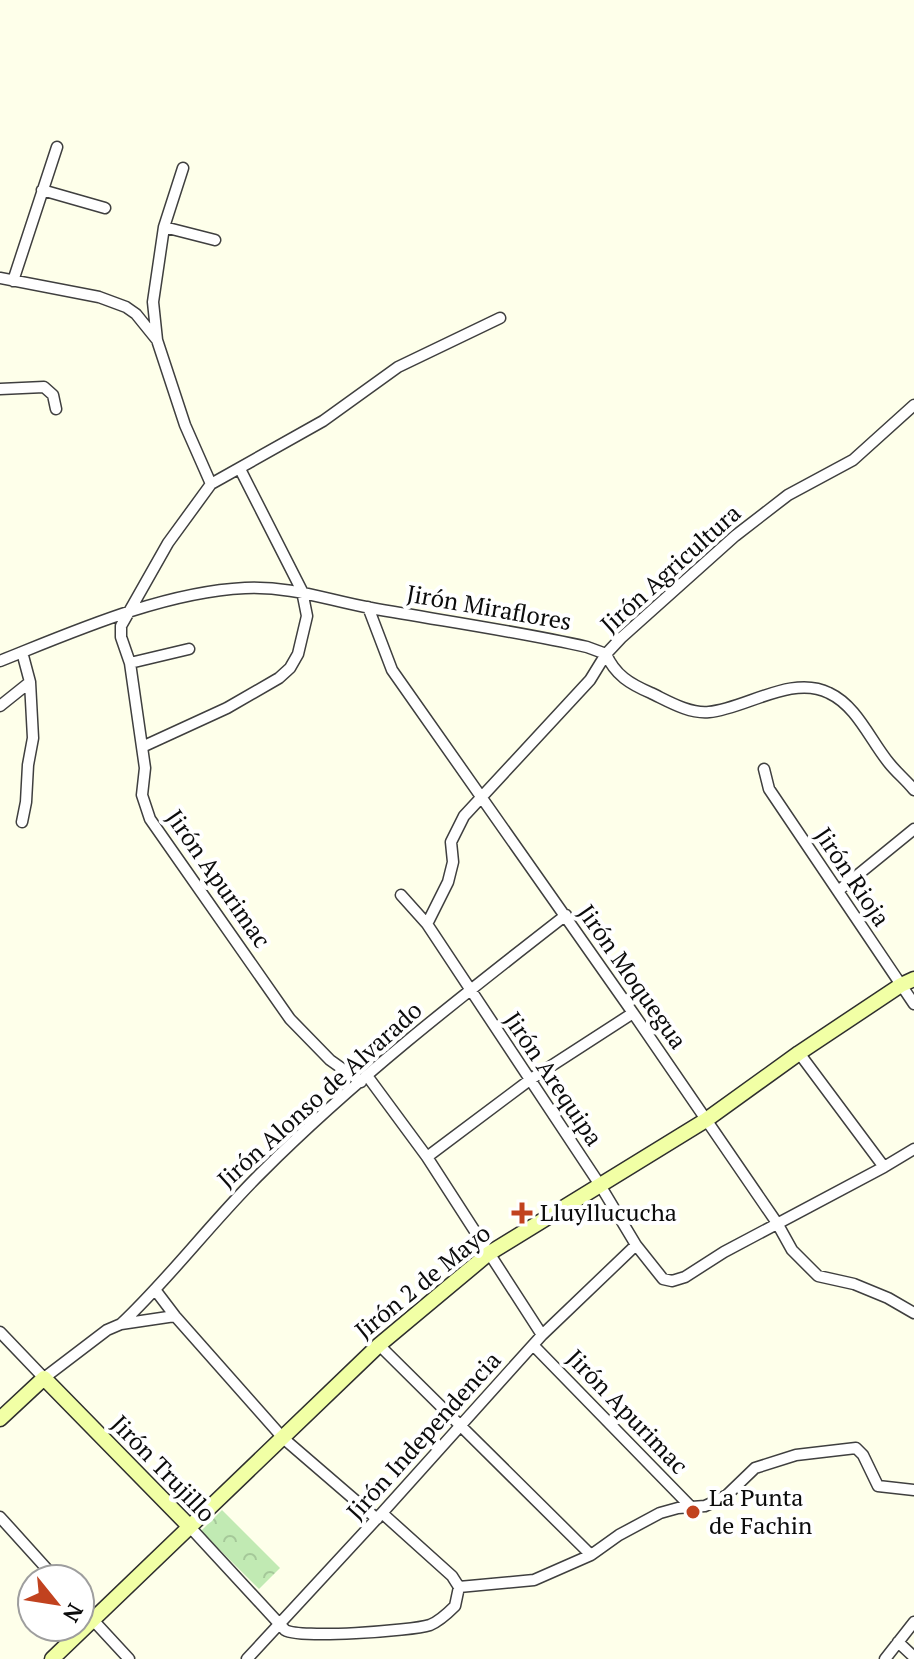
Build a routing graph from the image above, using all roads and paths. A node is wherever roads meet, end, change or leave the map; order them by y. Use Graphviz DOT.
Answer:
graph roads {
  1 [pos="57,147"];
  2 [pos="183,168"];
  3 [pos="42,190"];
  4 [pos="105,208"];
  5 [pos="164,227"];
  6 [pos="215,240"];
  7 [pos="0,278"];
  8 [pos="13,281"];
  9 [pos="153,302"];
  10 [pos="136,314"];
  11 [pos="500,318"];
  12 [pos="157,340"];
  13 [pos="0,389"];
  14 [pos="914,405"];
  15 [pos="56,409"];
  16 [pos="240,469"];
  17 [pos="211,484"];
  18 [pos="302,591"];
  19 [pos="368,607"];
  20 [pos="126,614"];
  21 [pos="189,649"];
  22 [pos="22,652"];
  23 [pos="606,654"];
  24 [pos="0,661"];
  25 [pos="130,663"];
  26 [pos="30,682"];
  27 [pos="0,706"];
  28 [pos="142,747"];
  29 [pos="764,769"];
  30 [pos="910,775"];
  31 [pos="914,790"];
  32 [pos="482,796"];
  33 [pos="22,822"];
  34 [pos="914,829"];
  35 [pos="838,891"];
  36 [pos="401,895"];
  37 [pos="566,915"];
  38 [pos="427,924"];
  39 [pos="907,982"];
  40 [pos="469,990"];
  41 [pos="914,1004"];
  42 [pos="633,1013"];
  43 [pos="799,1053"];
  44 [pos="364,1079"];
  45 [pos="531,1079"];
  46 [pos="706,1120"];
  47 [pos="914,1149"];
  48 [pos="427,1157"];
  49 [pos="884,1167"];
  50 [pos="600,1185"];
  51 [pos="777,1223"];
  52 [pos="636,1245"];
  53 [pos="488,1254"];
  54 [pos="156,1291"];
  55 [pos="914,1313"];
  56 [pos="175,1316"];
  57 [pos="121,1324"];
  58 [pos="0,1332"];
  59 [pos="542,1335"];
  60 [pos="379,1345"];
  61 [pos="533,1345"];
  62 [pos="44,1378"];
  63 [pos="0,1419"];
  64 [pos="461,1425"];
  65 [pos="283,1438"];
  66 [pos="914,1490"];
  67 [pos="692,1508"];
  68 [pos="380,1516"];
  69 [pos="0,1517"];
  70 [pos="189,1526"];
  71 [pos="591,1555"];
  72 [pos="42,1563"];
  73 [pos="459,1587"];
  74 [pos="96,1617"];
  75 [pos="914,1622"];
  76 [pos="96,1623"];
  77 [pos="279,1624"];
  78 [pos="898,1642"];
  79 [pos="69,1643"];
  80 [pos="914,1657"];
  81 [pos="52,1659"];
  82 [pos="129,1659"];
  83 [pos="247,1659"];
  84 [pos="885,1659"];
  1 -- 3 [label="street"];
  2 -- 5 [label="street"];
  3 -- 4 [label="street"];
  3 -- 8 [label="street"];
  5 -- 6 [label="street"];
  5 -- 9 [label="street"];
  7 -- 8 [label="street"];
  8 -- 10 [label="street"];
  9 -- 10 [label="street"];
  9 -- 12 [label="street"];
  10 -- 12 [label="street"];
  11 -- 16 [label="street"];
  12 -- 17 [label="street"];
  13 -- 15 [label="street"];
  14 -- 23 [label="street, Jirón Agricultura"];
  16 -- 17 [label="street"];
  16 -- 18 [label="street"];
  17 -- 20 [label="street"];
  18 -- 19 [label="street, Jirón Miraflores"];
  18 -- 20 [label="street, Jirón Miraflores"];
  18 -- 28 [label="street"];
  19 -- 23 [label="street, Jirón Miraflores"];
  19 -- 32 [label="street, Jirón Moquegua"];
  20 -- 22 [label="street, Jirón Miraflores"];
  20 -- 25 [label="street, Jirón Apurimac"];
  21 -- 25 [label="street"];
  22 -- 24 [label="street, Jirón Miraflores"];
  22 -- 26 [label="street"];
  23 -- 30 [label="street"];
  23 -- 32 [label="street, Jirón Agricultura"];
  25 -- 28 [label="street, Jirón Apurimac"];
  26 -- 27 [label="street"];
  26 -- 33 [label="street"];
  28 -- 44 [label="street, Jirón Apurimac"];
  29 -- 35 [label="street, Jirón Rioja"];
  30 -- 31 [label="street"];
  32 -- 37 [label="street, Jirón Moquegua"];
  32 -- 38 [label="street, Jirón Agricultura"];
  34 -- 35 [label="street"];
  35 -- 39 [label="street, Jirón Rioja"];
  36 -- 38 [label="street, Jirón Arequipa"];
  37 -- 40 [label="street, Jirón Alonso de Alvarado"];
  37 -- 42 [label="street, Jirón Moquegua"];
  38 -- 40 [label="street, Jirón Arequipa"];
  39 -- 41 [label="street, Jirón Rioja"];
  39 -- 43 [label="main road, Jirón 2 de Mayo"];
  40 -- 44 [label="street, Jirón Alonso de Alvarado"];
  40 -- 45 [label="street, Jirón Arequipa"];
  42 -- 45 [label="street"];
  42 -- 46 [label="street, Jirón Moquegua"];
  43 -- 46 [label="main road, Jirón 2 de Mayo"];
  43 -- 49 [label="street"];
  44 -- 48 [label="street, Jirón Apurimac"];
  44 -- 54 [label="street, Jirón Alonso de Alvarado"];
  45 -- 48 [label="street"];
  45 -- 50 [label="street, Jirón Arequipa"];
  46 -- 50 [label="main road, Jirón 2 de Mayo"];
  46 -- 51 [label="street, Jirón Moquegua"];
  47 -- 49 [label="street"];
  48 -- 53 [label="street, Jirón Apurimac"];
  49 -- 51 [label="street"];
  50 -- 52 [label="street, Jirón Arequipa"];
  50 -- 53 [label="main road, Jirón 2 de Mayo"];
  51 -- 52 [label="street, Jirón Arequipa"];
  51 -- 55 [label="street, Jirón Moquegua"];
  52 -- 59 [label="street, Jirón Independencia"];
  53 -- 59 [label="street, Jirón Apurimac"];
  53 -- 60 [label="main road, Jirón 2 de Mayo"];
  54 -- 56 [label="street"];
  54 -- 57 [label="street, Jirón Alonso de Alvarado"];
  56 -- 57 [label="street, Jirón Alonso de Alvarado"];
  56 -- 65 [label="street"];
  57 -- 62 [label="street, Jirón Alonso de Alvarado"];
  58 -- 62 [label="street, Jirón Trujillo"];
  59 -- 61 [label="street, Jirón Independencia"];
  60 -- 64 [label="street"];
  60 -- 65 [label="main road, Jirón 2 de Mayo"];
  61 -- 64 [label="street, Jirón Independencia"];
  61 -- 67 [label="street, Jirón Apurimac"];
  62 -- 63 [label="main road, Jirón Alonso de Alvarado"];
  62 -- 70 [label="main road, Jirón Trujillo"];
  64 -- 68 [label="street, Jirón Independencia"];
  64 -- 71 [label="street"];
  65 -- 68 [label="street"];
  65 -- 70 [label="main road, Jirón 2 de Mayo"];
  66 -- 67 [label="street"];
  67 -- 71 [label="street"];
  68 -- 73 [label="street"];
  68 -- 77 [label="street, Jirón Independencia"];
  69 -- 72 [label="street"];
  70 -- 74 [label="main road, Jirón 2 de Mayo"];
  70 -- 77 [label="street, Jirón Trujillo"];
  71 -- 73 [label="street"];
  73 -- 77 [label="street, Jirón Trujillo"];
  75 -- 78 [label="street"];
  76 -- 82 [label="street"];
  77 -- 83 [label="street, Jirón Independencia"];
  78 -- 80 [label="street"];
  78 -- 84 [label="street"];
  79 -- 81 [label="main road, Jirón 2 de Mayo"];
}
